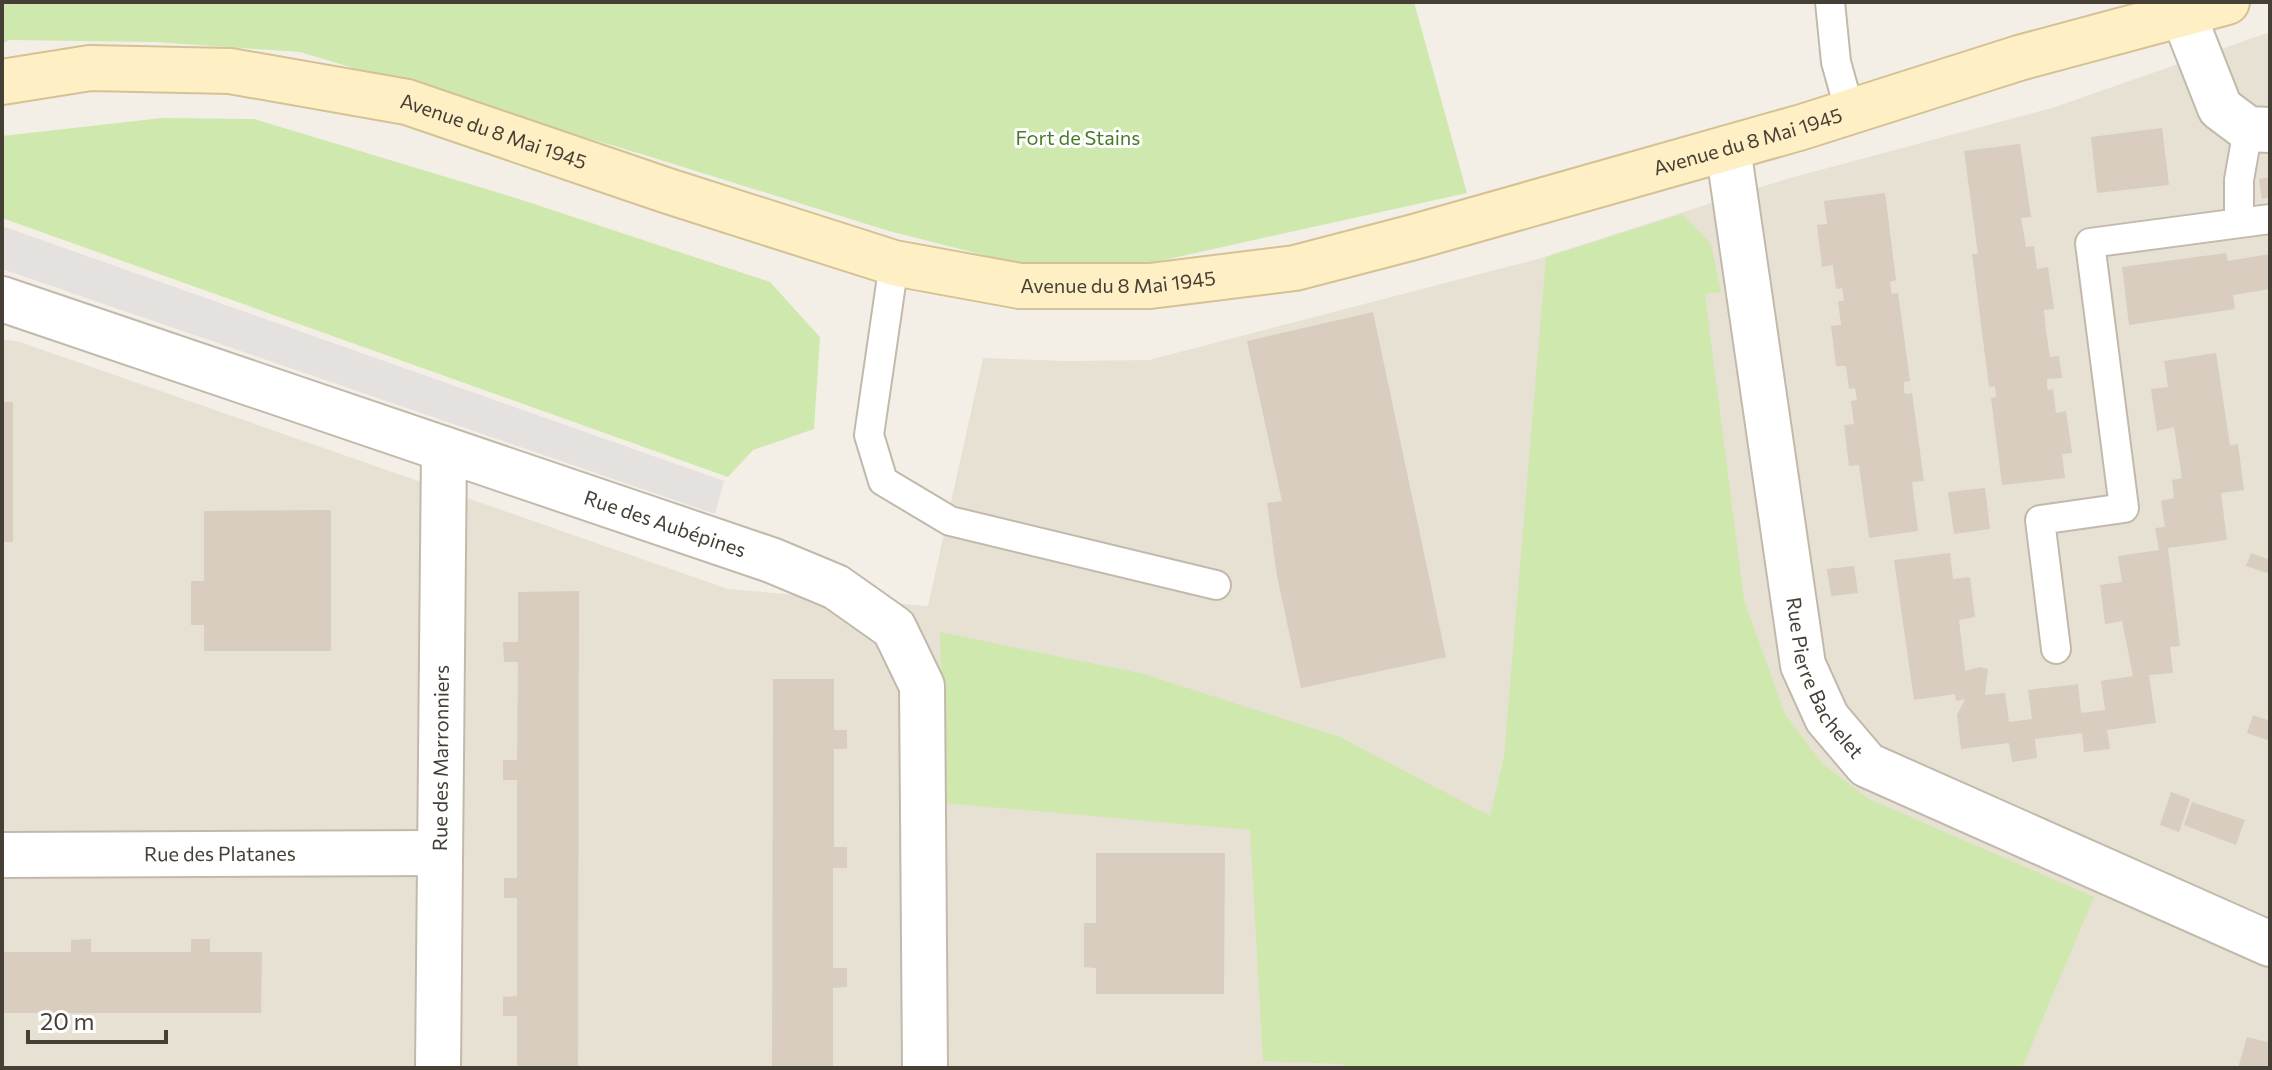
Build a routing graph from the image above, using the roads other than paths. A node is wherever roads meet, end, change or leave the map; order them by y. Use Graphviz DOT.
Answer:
graph roads {
  1 [pos="1830,2"];
  2 [pos="2227,2"];
  3 [pos="2183,14"];
  4 [pos="2,82"];
  5 [pos="1850,112"];
  6 [pos="2259,129"];
  7 [pos="1728,148"];
  8 [pos="2270,219"];
  9 [pos="2239,223"];
  10 [pos="894,263"];
  11 [pos="2,299"];
  12 [pos="444,449"];
  13 [pos="1216,585"];
  14 [pos="2056,649"];
  15 [pos="440,853"];
  16 [pos="2,855"];
  17 [pos="2270,944"];
  18 [pos="438,1068"];
  19 [pos="925,1068"];
  1 -- 5 [label="lane"];
  2 -- 3 [label="street, Avenue du 8 Mai 1945"];
  3 -- 5 [label="street, Avenue du 8 Mai 1945"];
  3 -- 6 [label="street"];
  4 -- 10 [label="street, Avenue du 8 Mai 1945"];
  5 -- 7 [label="street, Avenue du 8 Mai 1945"];
  6 -- 9 [label="lane"];
  7 -- 10 [label="street, Avenue du 8 Mai 1945"];
  7 -- 17 [label="street, Rue Pierre Bachelet"];
  8 -- 9 [label="lane"];
  9 -- 14 [label="lane"];
  10 -- 13 [label="lane"];
  11 -- 12 [label="street, Rue des Aubépines"];
  12 -- 15 [label="street, Rue des Marronniers"];
  12 -- 19 [label="street, Rue des Aubépines"];
  15 -- 16 [label="street, Rue des Platanes"];
  15 -- 18 [label="street, Rue des Marronniers"];
}
